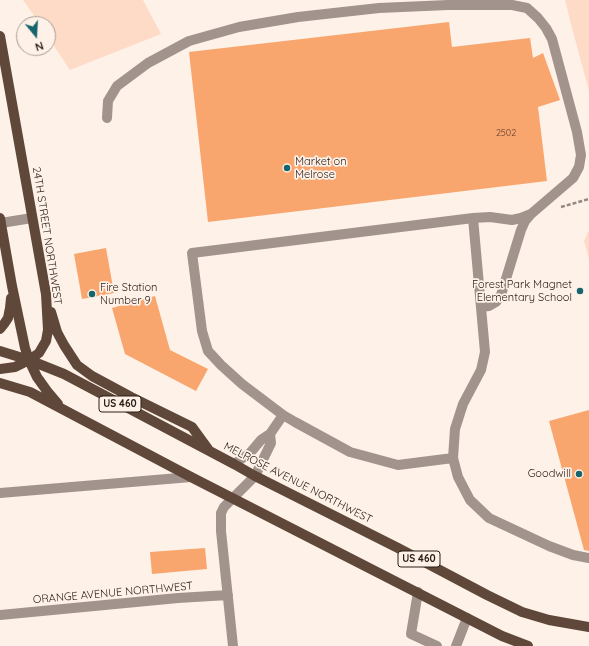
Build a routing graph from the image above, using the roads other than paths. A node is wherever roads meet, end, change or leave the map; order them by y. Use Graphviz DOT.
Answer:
graph roads {
  1 [pos="0,36"];
  2 [pos="107,118"];
  3 [pos="531,214"];
  4 [pos="32,218"];
  5 [pos="473,218"];
  6 [pos="0,220"];
  7 [pos="12,286"];
  8 [pos="46,294"];
  9 [pos="481,307"];
  10 [pos="0,328"];
  11 [pos="0,351"];
  12 [pos="30,360"];
  13 [pos="0,369"];
  14 [pos="0,383"];
  15 [pos="69,412"];
  16 [pos="283,415"];
  17 [pos="270,434"];
  18 [pos="209,451"];
  19 [pos="453,458"];
  20 [pos="234,464"];
  21 [pos="255,476"];
  22 [pos="191,477"];
  23 [pos="0,492"];
  24 [pos="233,498"];
  25 [pos="589,558"];
  26 [pos="418,592"];
  27 [pos="228,595"];
  28 [pos="0,615"];
  29 [pos="467,618"];
  30 [pos="589,627"];
  31 [pos="233,646"];
  32 [pos="437,646"];
  33 [pos="456,646"];
  34 [pos="528,646"];
  1 -- 4 [label="main road, 24TH STREET NORTHWEST"];
  2 -- 3 [label="street"];
  3 -- 5 [label="street"];
  3 -- 9 [label="street"];
  4 -- 6 [label="street"];
  4 -- 8 [label="main road, 24TH STREET NORTHWEST"];
  5 -- 9 [label="street"];
  5 -- 16 [label="street"];
  6 -- 7 [label="main road"];
  7 -- 10 [label="main road"];
  7 -- 12 [label="main road"];
  8 -- 12 [label="main road, 24TH STREET NORTHWEST"];
  8 -- 18 [label="main road"];
  9 -- 19 [label="street"];
  11 -- 12 [label="main road, MELROSE AVENUE NORTHWEST / US 460"];
  12 -- 13 [label="main road"];
  12 -- 15 [label="main road"];
  12 -- 18 [label="main road, MELROSE AVENUE NORTHWEST / US 460"];
  14 -- 15 [label="main road, US 460"];
  15 -- 22 [label="main road, US 460"];
  16 -- 17 [label="street"];
  16 -- 19 [label="street"];
  17 -- 20 [label="street"];
  17 -- 21 [label="street"];
  18 -- 20 [label="main road, MELROSE AVENUE NORTHWEST / US 460"];
  19 -- 25 [label="street"];
  20 -- 21 [label="main road, MELROSE AVENUE NORTHWEST / US 460"];
  21 -- 24 [label="street"];
  21 -- 30 [label="main road, MELROSE AVENUE NORTHWEST / US 460"];
  22 -- 23 [label="street"];
  22 -- 24 [label="main road, US 460"];
  24 -- 26 [label="main road, US 460"];
  24 -- 27 [label="street"];
  26 -- 29 [label="main road, US 460"];
  26 -- 32 [label="street"];
  27 -- 28 [label="street, ORANGE AVENUE NORTHWEST"];
  27 -- 31 [label="street"];
  29 -- 33 [label="street"];
  29 -- 34 [label="main road, US 460"];
}
